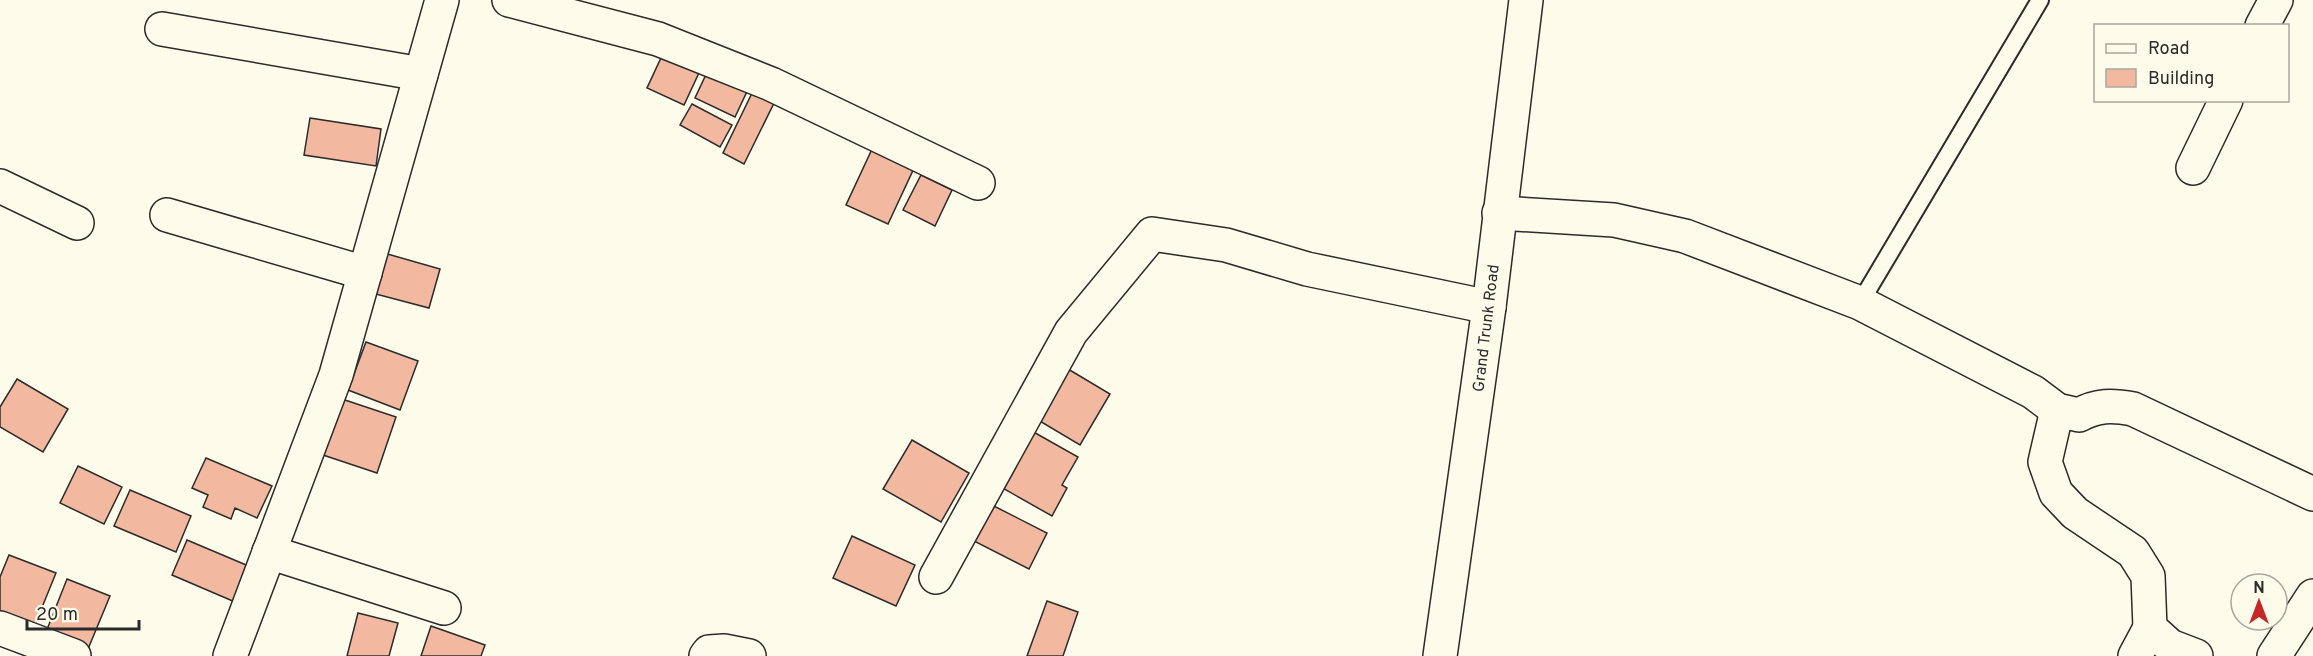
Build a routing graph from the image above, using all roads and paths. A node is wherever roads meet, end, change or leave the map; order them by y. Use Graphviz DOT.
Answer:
graph roads {
  1 [pos="442,0"];
  2 [pos="509,0"];
  3 [pos="1526,0"];
  4 [pos="2040,0"];
  5 [pos="2276,0"];
  6 [pos="2263,24"];
  7 [pos="162,29"];
  8 [pos="421,74"];
  9 [pos="2225,102"];
  10 [pos="2193,168"];
  11 [pos="978,183"];
  12 [pos="0,186"];
  13 [pos="1499,213"];
  14 [pos="167,215"];
  15 [pos="77,223"];
  16 [pos="365,273"];
  17 [pos="1860,303"];
  18 [pos="1489,307"];
  19 [pos="2057,411"];
  20 [pos="2313,494"];
  21 [pos="269,552"];
  22 [pos="936,577"];
  23 [pos="2313,596"];
  24 [pos="444,608"];
  25 [pos="0,628"];
  26 [pos="2142,642"];
  27 [pos="74,656"];
  28 [pos="230,656"];
  29 [pos="706,656"];
  30 [pos="749,656"];
  31 [pos="1440,656"];
  32 [pos="2196,656"];
  33 [pos="2274,656"];
  1 -- 8 [label="street"];
  2 -- 11 [label="street"];
  3 -- 13 [label="street, Grand Trunk Road"];
  4 -- 17 [label="lane"];
  5 -- 6 [label="street"];
  7 -- 8 [label="street"];
  8 -- 16 [label="street"];
  9 -- 10 [label="street"];
  12 -- 15 [label="street"];
  13 -- 17 [label="street"];
  13 -- 18 [label="street, Grand Trunk Road"];
  14 -- 16 [label="street"];
  16 -- 21 [label="street"];
  17 -- 19 [label="street"];
  18 -- 22 [label="street"];
  18 -- 31 [label="street, Grand Trunk Road"];
  19 -- 20 [label="street"];
  19 -- 26 [label="street"];
  21 -- 24 [label="street"];
  21 -- 28 [label="street"];
  23 -- 33 [label="street"];
  25 -- 27 [label="street"];
  26 -- 32 [label="street"];
  29 -- 30 [label="street"];
}
